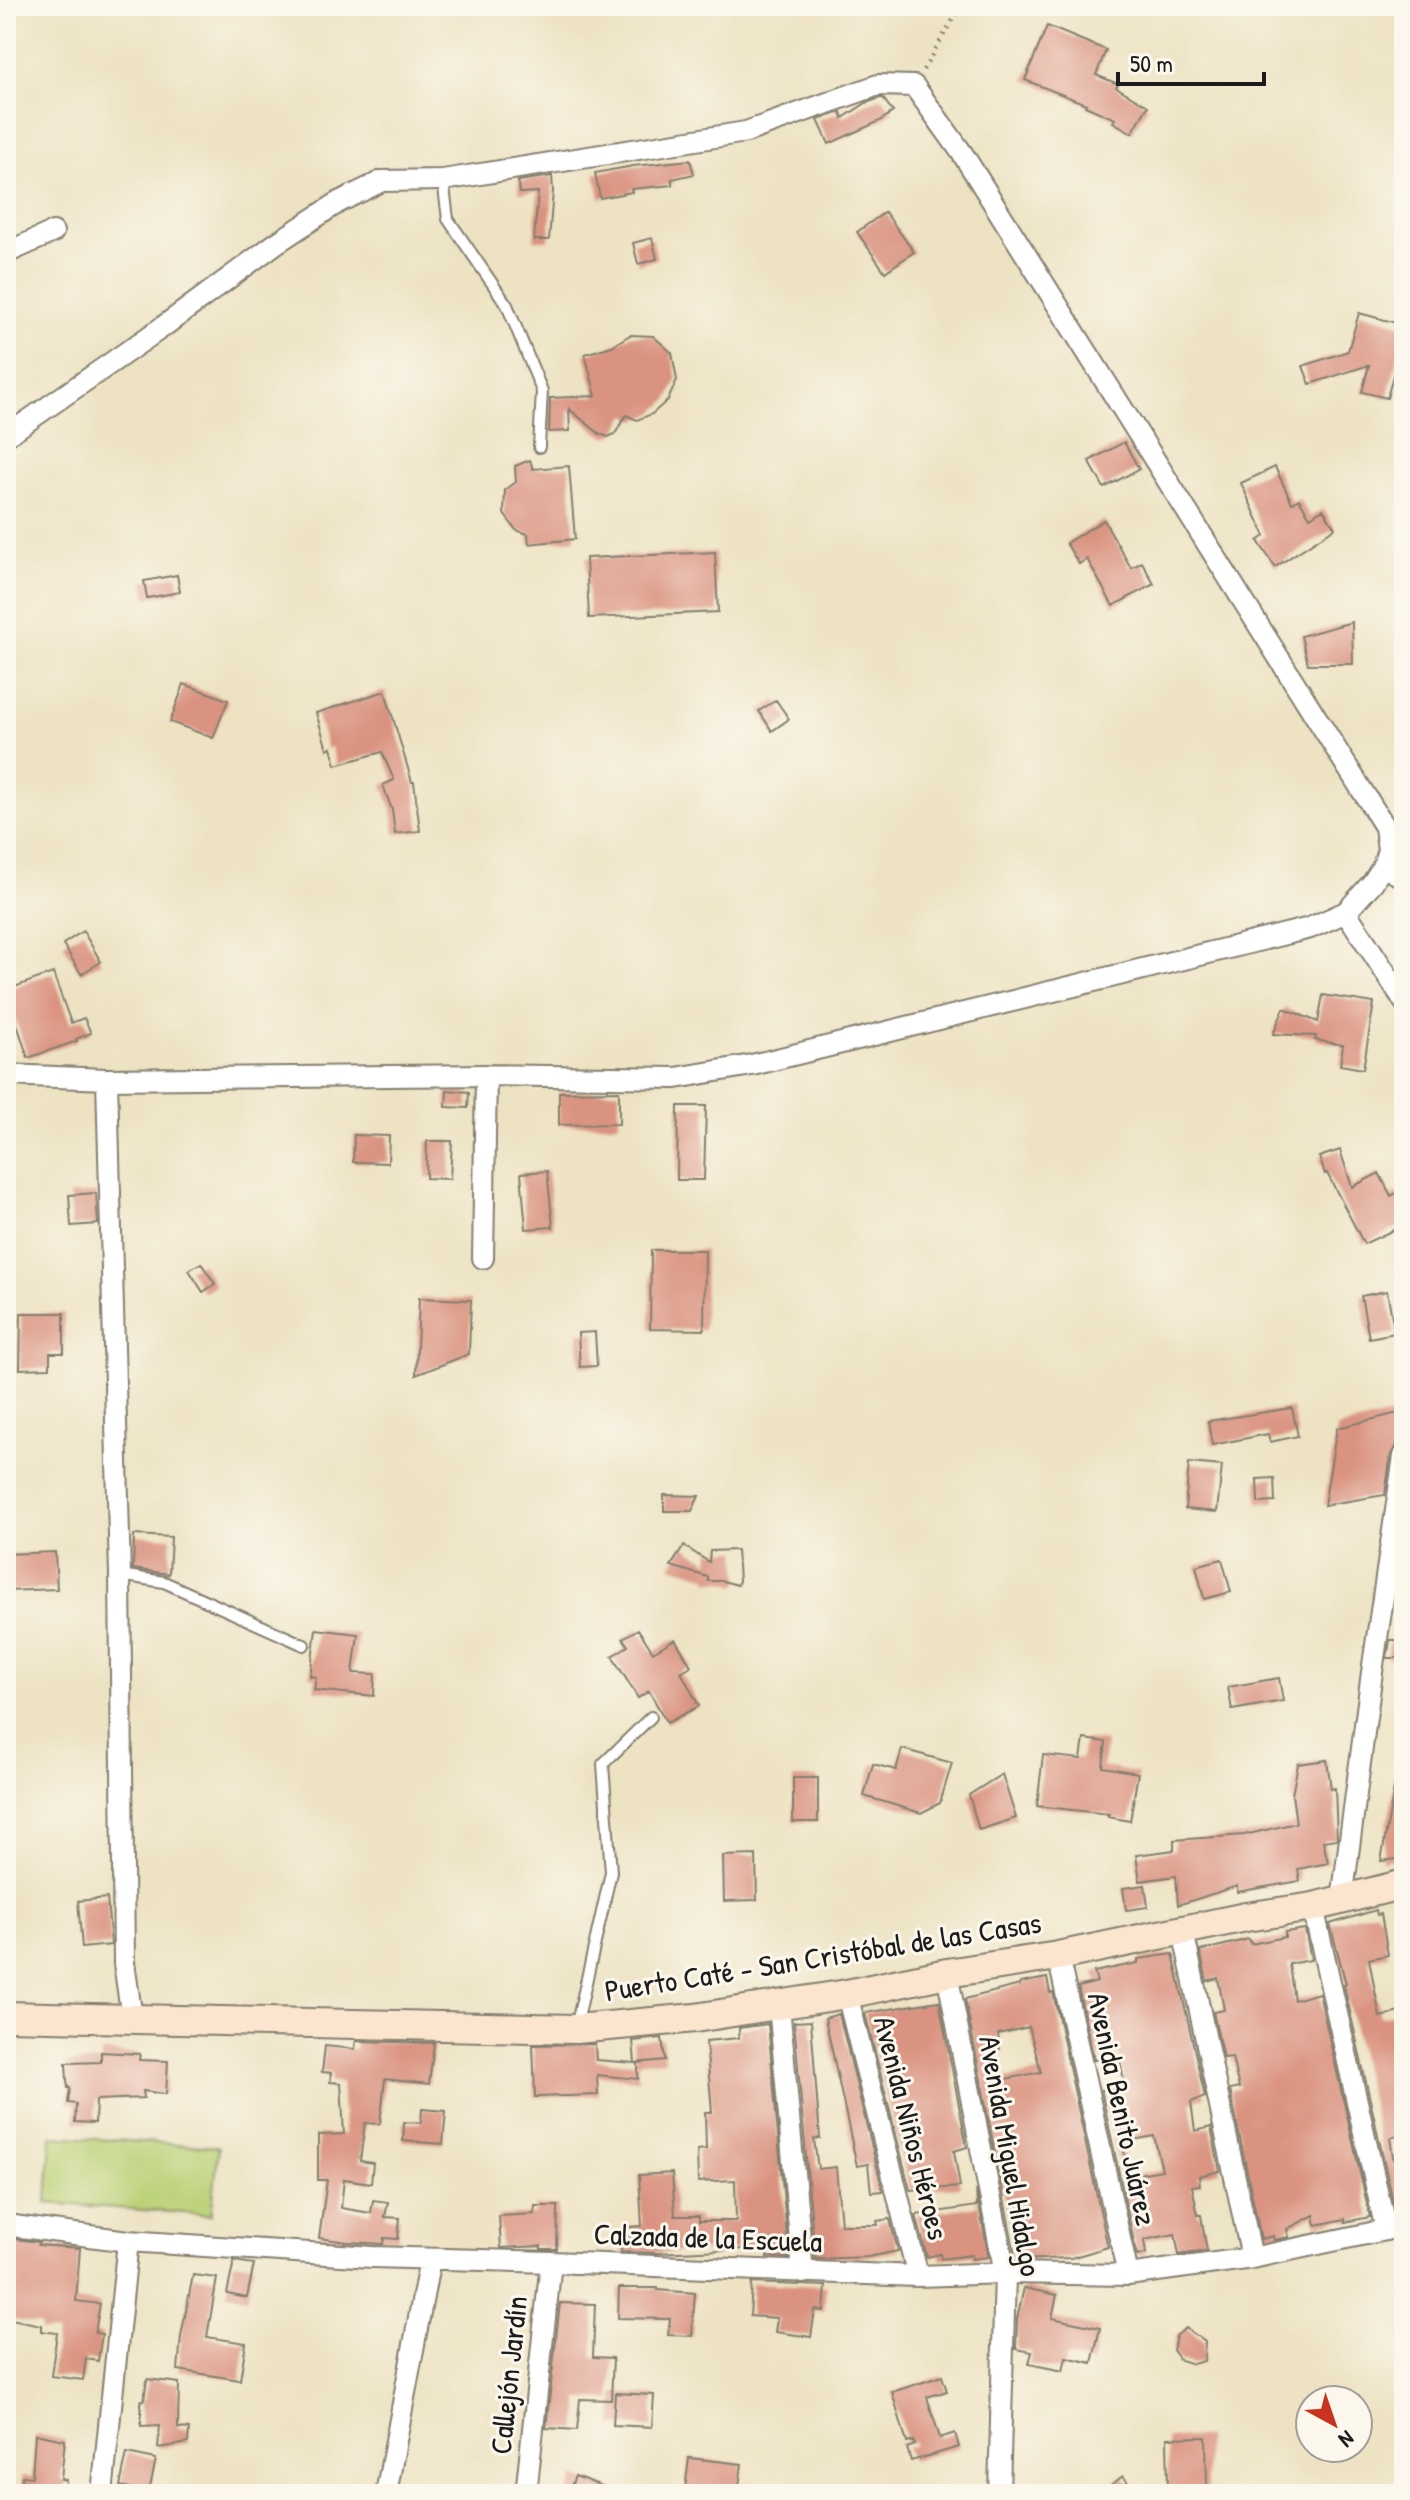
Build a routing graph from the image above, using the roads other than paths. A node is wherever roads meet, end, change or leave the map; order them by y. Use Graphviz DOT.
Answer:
graph roads {
  1 [pos="443,180"];
  2 [pos="53,232"];
  3 [pos="6,253"];
  4 [pos="6,436"];
  5 [pos="539,447"];
  6 [pos="1383,866"];
  7 [pos="1404,878"];
  8 [pos="1346,912"];
  9 [pos="1404,1001"];
  10 [pos="6,1075"];
  11 [pos="486,1075"];
  12 [pos="107,1079"];
  13 [pos="483,1258"];
  14 [pos="1404,1456"];
  15 [pos="120,1575"];
  16 [pos="304,1645"];
  17 [pos="651,1717"];
  18 [pos="1404,1884"];
  19 [pos="1342,1900"];
  20 [pos="1313,1907"];
  21 [pos="1183,1931"];
  22 [pos="1058,1956"];
  23 [pos="947,1973"];
  24 [pos="847,1994"];
  25 [pos="779,2005"];
  26 [pos="6,2016"];
  27 [pos="132,2018"];
  28 [pos="576,2029"];
  29 [pos="6,2225"];
  30 [pos="1395,2228"];
  31 [pos="128,2241"];
  32 [pos="1252,2258"];
  33 [pos="430,2259"];
  34 [pos="551,2262"];
  35 [pos="803,2273"];
  36 [pos="1005,2273"];
  37 [pos="1128,2275"];
  38 [pos="918,2276"];
  39 [pos="102,2494"];
  40 [pos="386,2494"];
  41 [pos="526,2494"];
  42 [pos="999,2494"];
  1 -- 4 [label="street"];
  1 -- 5 [label="lane"];
  1 -- 6 [label="street"];
  2 -- 3 [label="street"];
  6 -- 7 [label="street"];
  6 -- 8 [label="street"];
  8 -- 9 [label="street"];
  8 -- 11 [label="street"];
  10 -- 12 [label="street"];
  11 -- 12 [label="street"];
  11 -- 13 [label="street"];
  12 -- 15 [label="street"];
  14 -- 19 [label="street"];
  15 -- 16 [label="lane"];
  15 -- 27 [label="street"];
  17 -- 28 [label="lane"];
  18 -- 19 [label="main road, Puerto Caté - San Cristóbal de las Casas"];
  19 -- 20 [label="main road, Puerto Caté - San Cristóbal de las Casas"];
  20 -- 21 [label="main road, Puerto Caté - San Cristóbal de las Casas"];
  20 -- 30 [label="street"];
  21 -- 22 [label="main road, Puerto Caté - San Cristóbal de las Casas"];
  21 -- 32 [label="street"];
  22 -- 23 [label="main road, Puerto Caté - San Cristóbal de las Casas"];
  22 -- 37 [label="street, Avenida Benito Juárez"];
  23 -- 24 [label="main road, Puerto Caté - San Cristóbal de las Casas"];
  23 -- 36 [label="street, Avenida Miguel Hidalgo"];
  24 -- 25 [label="main road, Puerto Caté - San Cristóbal de las Casas"];
  24 -- 38 [label="street, Avenida Niños Héroes"];
  25 -- 28 [label="main road, Puerto Caté - San Cristóbal de las Casas"];
  25 -- 35 [label="street"];
  26 -- 27 [label="main road, Puerto Caté - San Cristóbal de las Casas"];
  27 -- 28 [label="main road, Puerto Caté - San Cristóbal de las Casas"];
  29 -- 31 [label="street, Calzada de la Escuela"];
  30 -- 32 [label="street, Calzada de la Escuela"];
  31 -- 33 [label="street, Calzada de la Escuela"];
  31 -- 39 [label="street"];
  32 -- 37 [label="street, Calzada de la Escuela"];
  33 -- 34 [label="street, Calzada de la Escuela"];
  33 -- 40 [label="street"];
  34 -- 35 [label="street, Calzada de la Escuela"];
  34 -- 41 [label="street, Callejón Jardín"];
  35 -- 38 [label="street, Calzada de la Escuela"];
  36 -- 37 [label="street, Calzada de la Escuela"];
  36 -- 38 [label="street, Calzada de la Escuela"];
  36 -- 42 [label="street, Avenida Miguel Hidalgo"];
}
